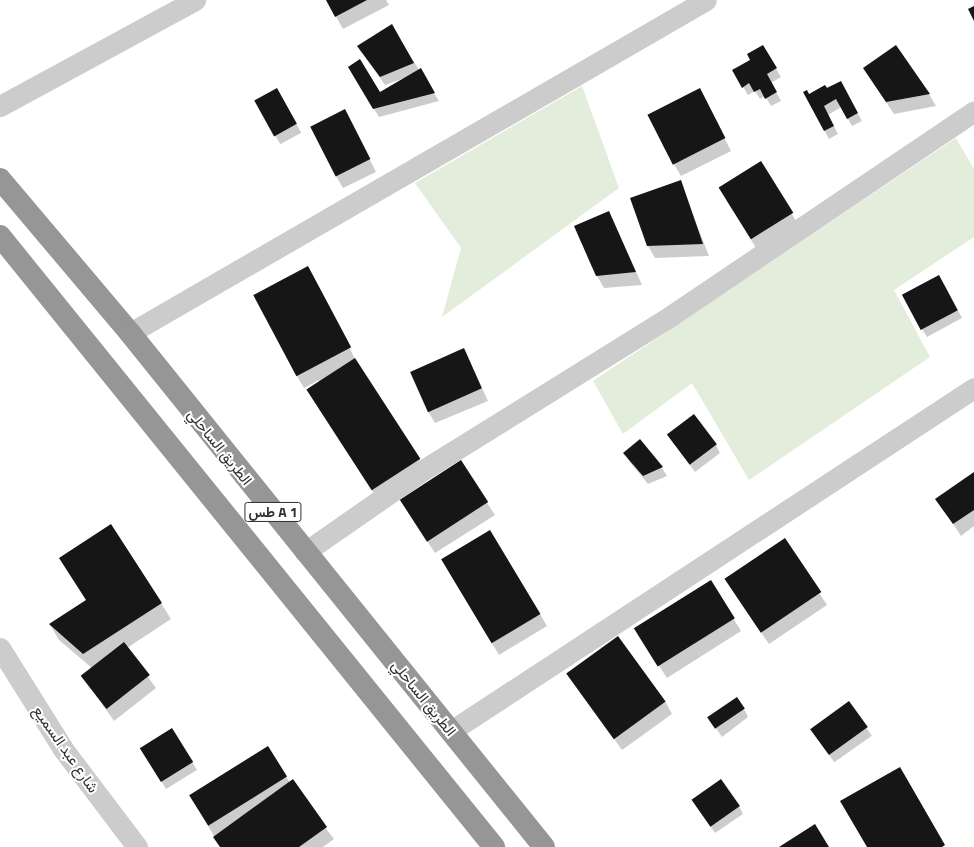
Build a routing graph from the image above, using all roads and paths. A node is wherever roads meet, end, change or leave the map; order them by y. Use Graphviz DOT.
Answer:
graph roads {
  1 [pos="195,0"];
  2 [pos="706,0"];
  3 [pos="0,106"];
  4 [pos="974,111"];
  5 [pos="0,179"];
  6 [pos="0,236"];
  7 [pos="130,333"];
  8 [pos="974,388"];
  9 [pos="305,552"];
  10 [pos="0,648"];
  11 [pos="451,730"];
  12 [pos="137,847"];
  13 [pos="494,847"];
  14 [pos="544,847"];
  1 -- 3 [label="street"];
  2 -- 7 [label="street"];
  4 -- 9 [label="street"];
  5 -- 7 [label="highway, الطريق الساحلي / طس A 1"];
  6 -- 13 [label="highway, طس A 1"];
  7 -- 9 [label="highway, الطريق الساحلي / طس A 1"];
  8 -- 11 [label="street"];
  9 -- 11 [label="highway, الطريق الساحلي / طس A 1"];
  10 -- 12 [label="street, شارع عبد السميع"];
  11 -- 14 [label="highway, الطريق الساحلي / طس A 1"];
}
